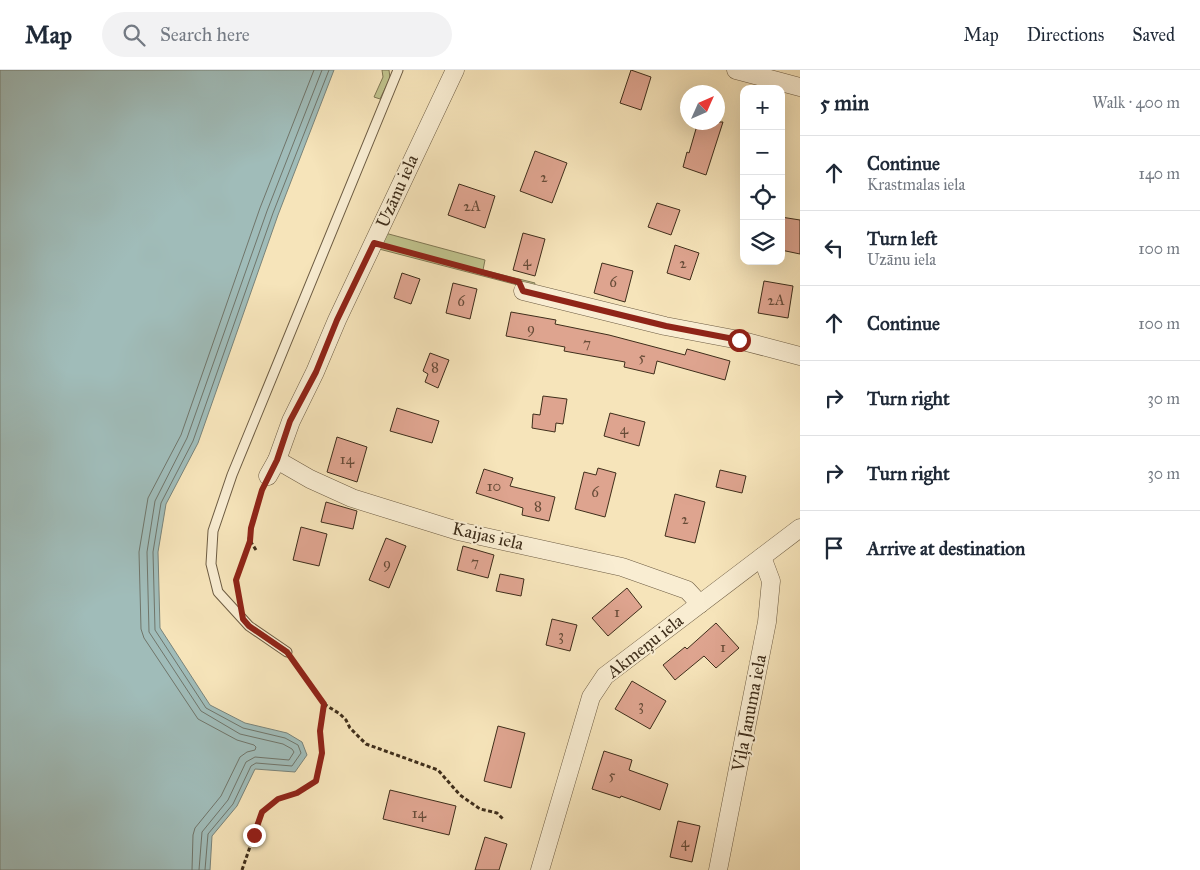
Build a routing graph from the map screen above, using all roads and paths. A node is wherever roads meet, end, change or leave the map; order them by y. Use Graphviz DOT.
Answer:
graph roads {
  1 [pos="398,70"];
  2 [pos="455,70"];
  3 [pos="736,70"];
  4 [pos="800,87"];
  5 [pos="374,243"];
  6 [pos="523,291"];
  7 [pos="800,356"];
  8 [pos="277,460"];
  9 [pos="268,476"];
  10 [pos="800,528"];
  11 [pos="250,541"];
  12 [pos="256,550"];
  13 [pos="762,558"];
  14 [pos="700,604"];
  15 [pos="243,619"];
  16 [pos="287,652"];
  17 [pos="324,704"];
  18 [pos="503,819"];
  19 [pos="242,870"];
  20 [pos="540,870"];
  21 [pos="718,870"];
  1 -- 15 [label="lane"];
  2 -- 5 [label="street, Uzānu iela"];
  3 -- 4 [label="street"];
  5 -- 6 [label="path"];
  5 -- 8 [label="street, Uzānu iela"];
  6 -- 7 [label="street"];
  8 -- 9 [label="street, Uzānu iela"];
  8 -- 14 [label="street, Kaijas iela"];
  9 -- 11 [label="path"];
  10 -- 13 [label="street, Akmeņu iela"];
  11 -- 12 [label="path"];
  11 -- 15 [label="path"];
  13 -- 14 [label="street, Akmeņu iela"];
  13 -- 21 [label="street, Viļa Januma iela"];
  14 -- 20 [label="street, Akmeņu iela"];
  15 -- 16 [label="lane"];
  16 -- 17 [label="path"];
  17 -- 18 [label="path"];
  17 -- 19 [label="path"];
}
